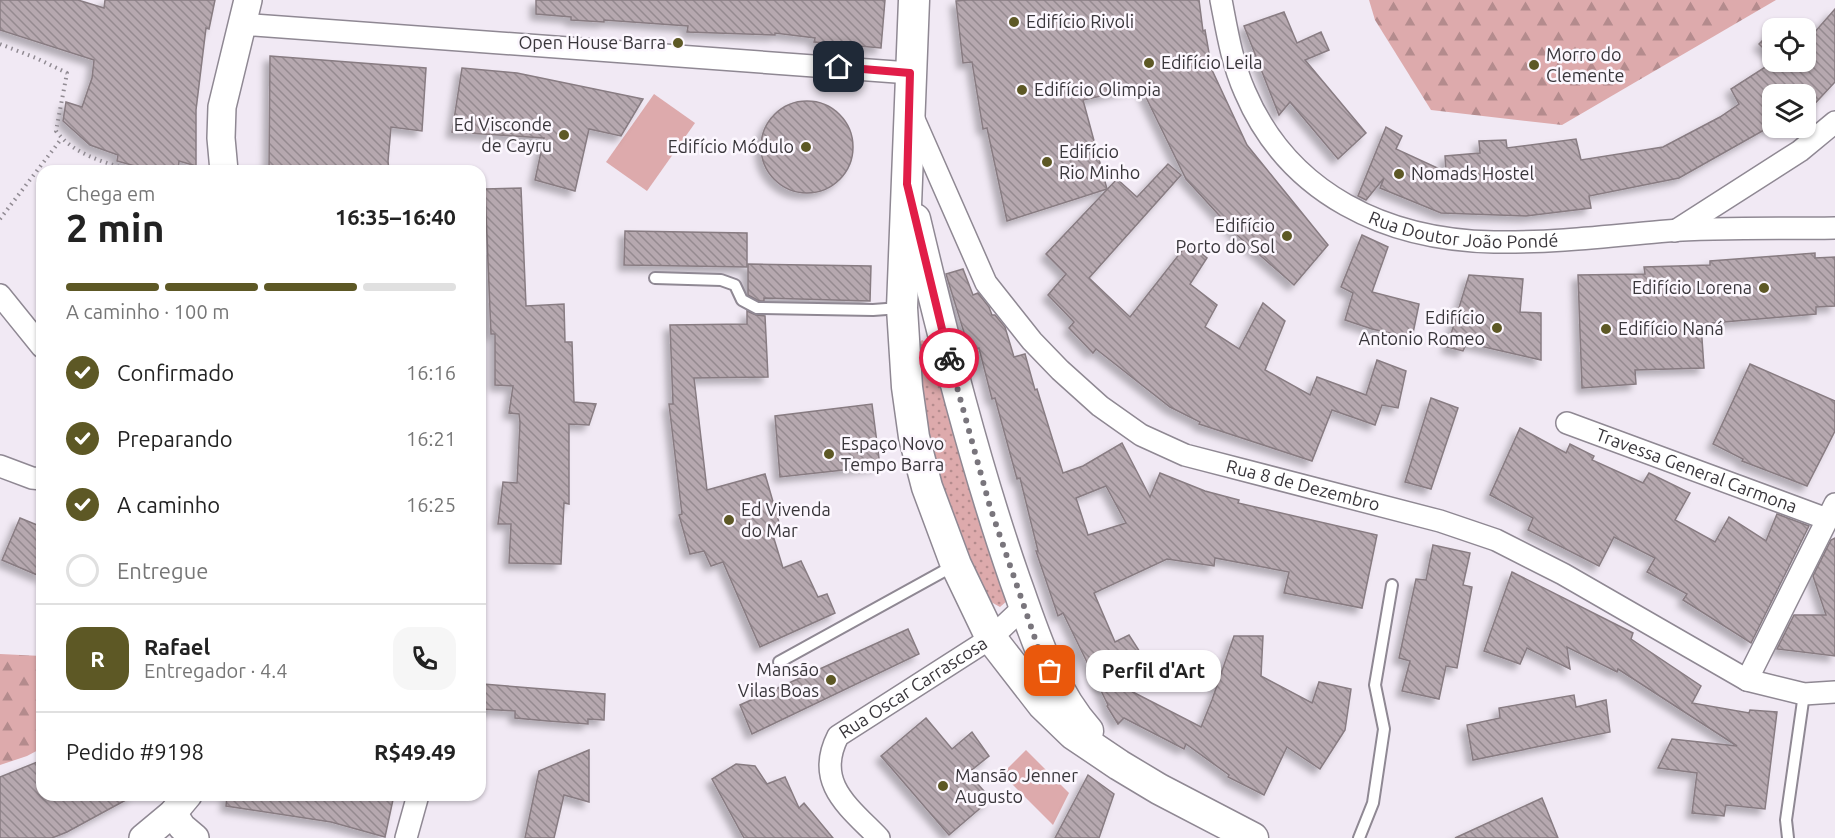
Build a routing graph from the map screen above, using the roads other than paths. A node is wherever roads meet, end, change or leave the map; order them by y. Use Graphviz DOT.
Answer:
graph roads {
  1 [pos="914,0"];
  2 [pos="1221,0"];
  3 [pos="245,12"];
  4 [pos="910,73"];
  5 [pos="909,109"];
  6 [pos="1835,122"];
  7 [pos="223,165"];
  8 [pos="907,184"];
  9 [pos="1835,228"];
  10 [pos="1675,231"];
  11 [pos="655,278"];
  12 [pos="0,296"];
  13 [pos="902,308"];
  14 [pos="944,337"];
  15 [pos="36,340"];
  16 [pos="903,343"];
  17 [pos="1567,423"];
  18 [pos="0,466"];
  19 [pos="36,478"];
  20 [pos="1831,511"];
  21 [pos="956,565"];
  22 [pos="1392,585"];
  23 [pos="1025,606"];
  24 [pos="991,638"];
  25 [pos="779,662"];
  26 [pos="1747,680"];
  27 [pos="1835,692"];
  28 [pos="1804,694"];
  29 [pos="1119,765"];
  30 [pos="416,801"];
  31 [pos="180,804"];
  32 [pos="142,838"];
  33 [pos="195,838"];
  34 [pos="406,838"];
  35 [pos="879,838"];
  36 [pos="1253,838"];
  37 [pos="1359,838"];
  38 [pos="1788,838"];
  1 -- 4 [label="main road"];
  2 -- 10 [label="street, Rua Doutor João Pondé"];
  3 -- 4 [label="street"];
  3 -- 7 [label="street"];
  4 -- 5 [label="main road"];
  5 -- 8 [label="main road"];
  5 -- 26 [label="street, Rua 8 de Dezembro"];
  6 -- 10 [label="street"];
  8 -- 13 [label="main road"];
  8 -- 14 [label="main road"];
  9 -- 10 [label="street, Rua Doutor João Pondé"];
  11 -- 13 [label="lane"];
  12 -- 15 [label="street"];
  13 -- 16 [label="main road"];
  14 -- 16 [label="main road"];
  14 -- 23 [label="main road"];
  16 -- 21 [label="main road"];
  17 -- 20 [label="street, Travessa General Carmona"];
  18 -- 19 [label="street"];
  20 -- 26 [label="street"];
  21 -- 24 [label="main road"];
  21 -- 25 [label="lane"];
  22 -- 37 [label="lane"];
  23 -- 24 [label="street, Rua Oscar Carrascosa"];
  23 -- 29 [label="main road"];
  24 -- 29 [label="main road"];
  24 -- 35 [label="street, Rua Oscar Carrascosa"];
  26 -- 28 [label="street, Rua 8 de Dezembro"];
  27 -- 28 [label="street, Rua 8 de Dezembro"];
  28 -- 38 [label="lane"];
  29 -- 36 [label="main road"];
  30 -- 34 [label="street"];
  31 -- 32 [label="street"];
  31 -- 33 [label="street"];
}
